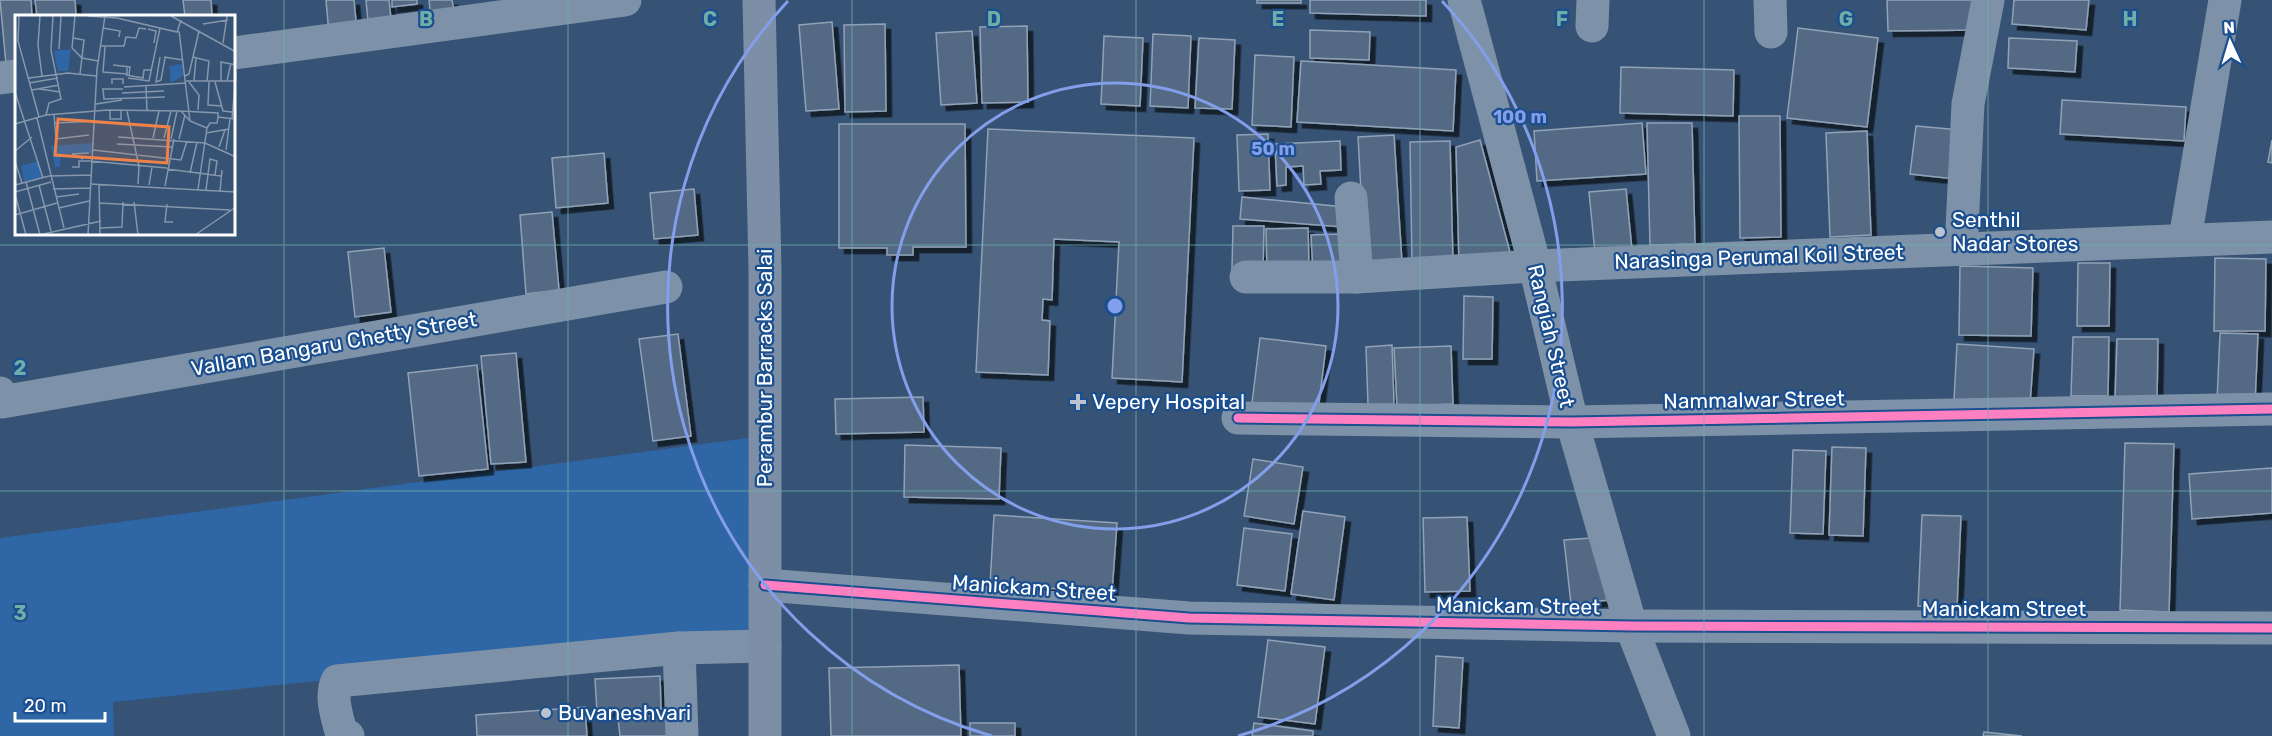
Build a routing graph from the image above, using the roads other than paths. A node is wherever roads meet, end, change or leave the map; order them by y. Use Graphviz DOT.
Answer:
graph roads {
  1 [pos="625,0"];
  2 [pos="759,0"];
  3 [pos="1464,0"];
  4 [pos="1988,0"];
  5 [pos="2225,0"];
  6 [pos="236,53"];
  7 [pos="15,76"];
  8 [pos="0,78"];
  9 [pos="1351,198"];
  10 [pos="2272,237"];
  11 [pos="2185,239"];
  12 [pos="1961,249"];
  13 [pos="1535,266"];
  14 [pos="1246,277"];
  15 [pos="1357,277"];
  16 [pos="666,287"];
  17 [pos="1,397"];
  18 [pos="2272,409"];
  19 [pos="1238,418"];
  20 [pos="1572,422"];
  21 [pos="765,585"];
  22 [pos="1631,626"];
  23 [pos="2272,628"];
  24 [pos="765,646"];
  25 [pos="679,648"];
  26 [pos="348,736"];
  27 [pos="682,736"];
  28 [pos="765,736"];
  29 [pos="1674,736"];
  1 -- 6 [label="street"];
  2 -- 21 [label="main road, Perambur Barracks Salai"];
  3 -- 13 [label="street, Rangiah Street"];
  4 -- 12 [label="street"];
  5 -- 11 [label="street"];
  7 -- 8 [label="street"];
  9 -- 15 [label="street"];
  10 -- 11 [label="street, Narasinga Perumal Koil Street"];
  11 -- 12 [label="street, Narasinga Perumal Koil Street"];
  12 -- 13 [label="street, Narasinga Perumal Koil Street"];
  13 -- 15 [label="street, Narasinga Perumal Koil Street"];
  13 -- 20 [label="street, Rangiah Street"];
  14 -- 15 [label="street, Narasinga Perumal Koil Street"];
  16 -- 17 [label="street, Vallam Bangaru Chetty Street"];
  18 -- 20 [label="street, Nammalwar Street"];
  19 -- 20 [label="street, Nammalwar Street"];
  20 -- 22 [label="street, Rangiah Street"];
  21 -- 22 [label="street, Manickam Street"];
  21 -- 24 [label="main road, Perambur Barracks Salai"];
  22 -- 23 [label="street, Manickam Street"];
  22 -- 29 [label="street, Rangiah Street"];
  24 -- 25 [label="street"];
  24 -- 28 [label="main road, Perambur Barracks Salai"];
  25 -- 26 [label="street"];
  25 -- 27 [label="street"];
}
